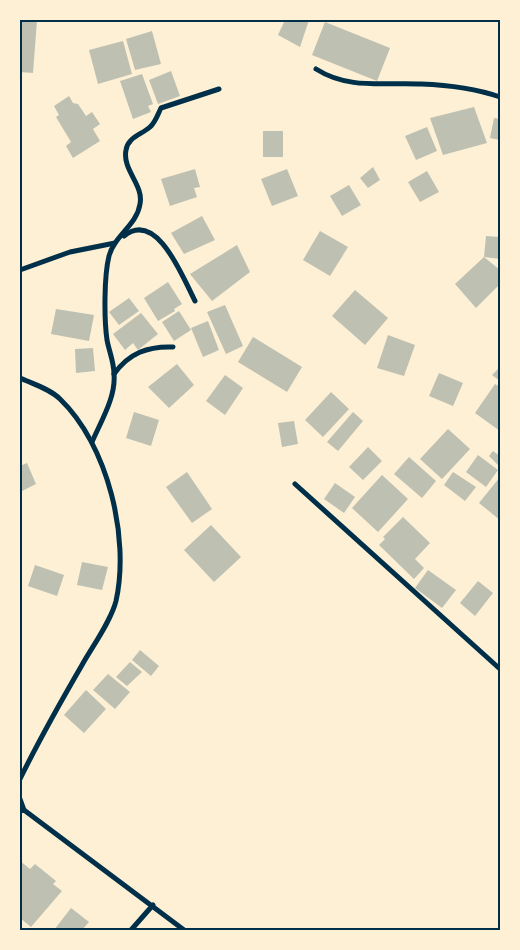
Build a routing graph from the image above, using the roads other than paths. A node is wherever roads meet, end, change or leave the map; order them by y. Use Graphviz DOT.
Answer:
graph roads {
  1 [pos="316,69"];
  2 [pos="219,89"];
  3 [pos="500,97"];
  4 [pos="116,243"];
  5 [pos="20,270"];
  6 [pos="195,300"];
  7 [pos="173,347"];
  8 [pos="114,374"];
  9 [pos="20,378"];
  10 [pos="92,442"];
  11 [pos="294,484"];
  12 [pos="500,669"];
  13 [pos="20,779"];
  14 [pos="20,799"];
  15 [pos="22,811"];
  16 [pos="153,905"];
  17 [pos="131,930"];
  18 [pos="184,930"];
  1 -- 3 [label="street"];
  2 -- 4 [label="street"];
  4 -- 5 [label="street"];
  4 -- 6 [label="street"];
  4 -- 8 [label="street"];
  7 -- 8 [label="street"];
  8 -- 10 [label="street"];
  9 -- 10 [label="street"];
  10 -- 13 [label="street"];
  11 -- 12 [label="street"];
  14 -- 15 [label="street"];
  15 -- 16 [label="street"];
  16 -- 17 [label="street"];
  16 -- 18 [label="street"];
}
